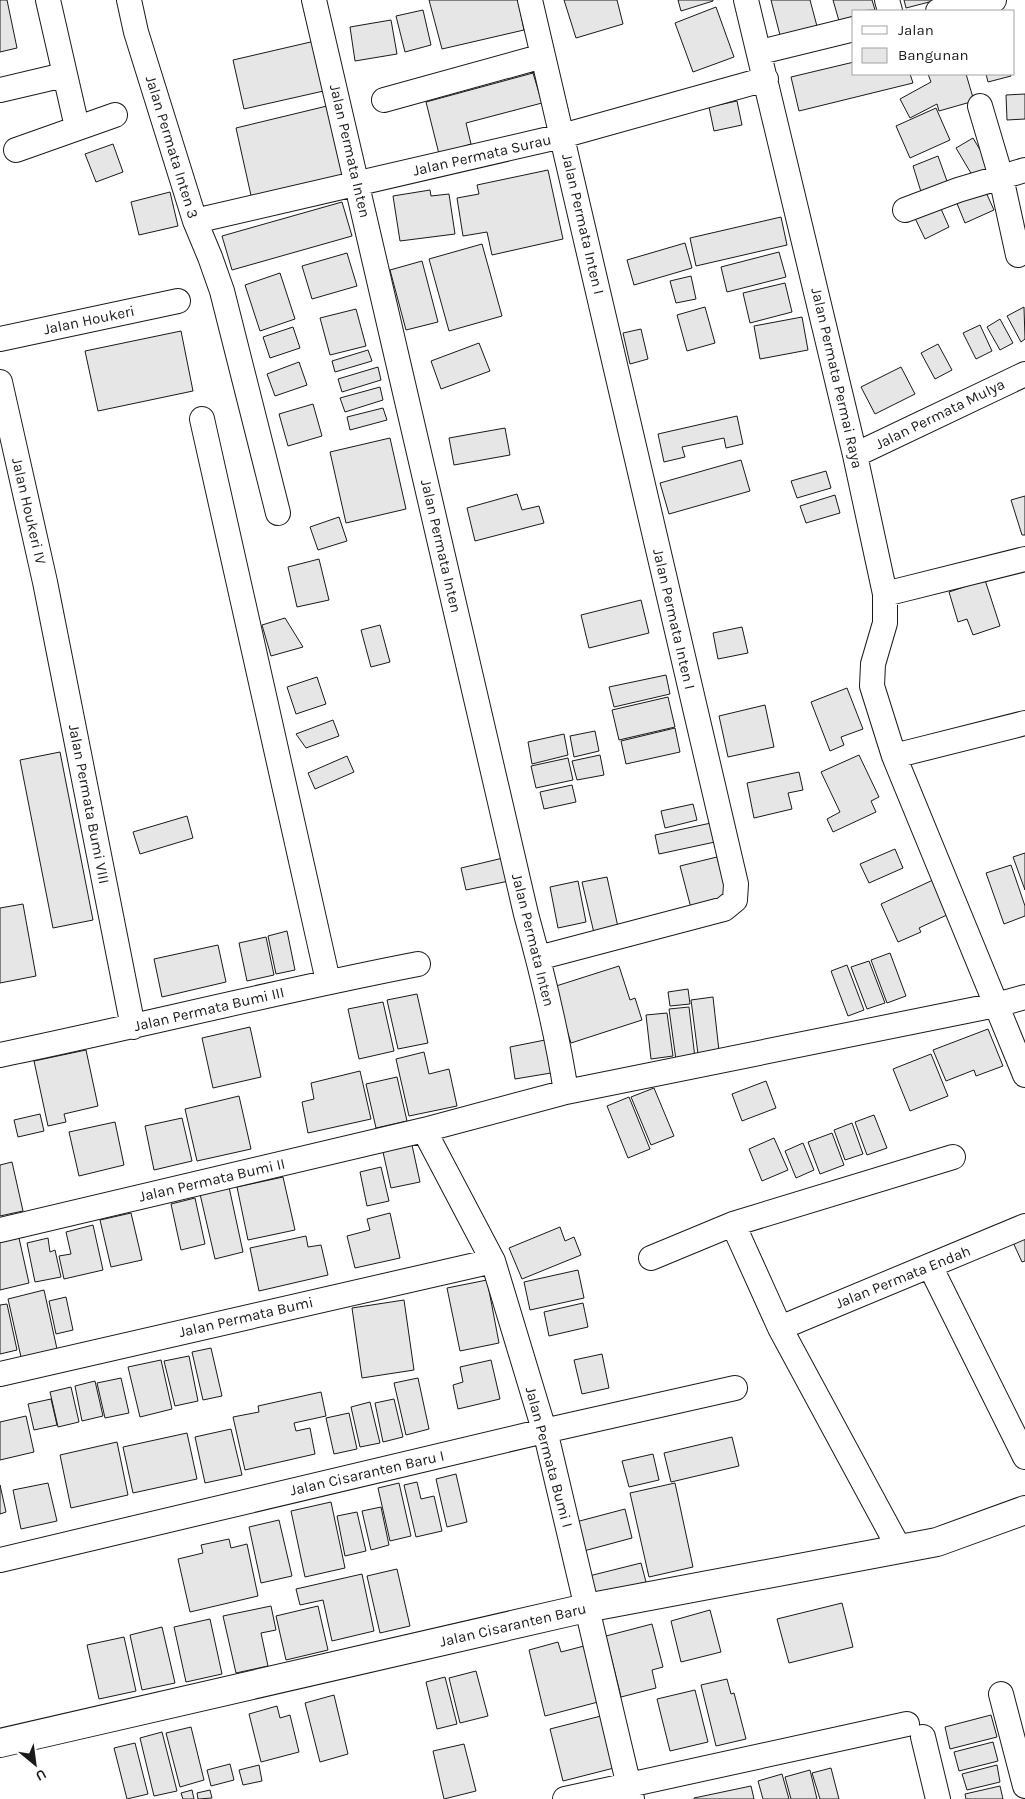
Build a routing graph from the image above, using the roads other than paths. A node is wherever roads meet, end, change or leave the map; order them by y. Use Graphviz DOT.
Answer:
graph roads {
  1 [pos="48,0"];
  2 [pos="129,0"];
  3 [pos="314,0"];
  4 [pos="530,0"];
  5 [pos="746,0"];
  6 [pos="994,0"];
  7 [pos="943,10"];
  8 [pos="852,29"];
  9 [pos="760,52"];
  10 [pos="543,56"];
  11 [pos="64,75"];
  12 [pos="766,80"];
  13 [pos="0,90"];
  14 [pos="384,100"];
  15 [pos="980,106"];
  16 [pos="115,115"];
  17 [pos="77,128"];
  18 [pos="562,136"];
  19 [pos="16,150"];
  20 [pos="1025,170"];
  21 [pos="1001,177"];
  22 [pos="358,184"];
  23 [pos="905,210"];
  24 [pos="195,221"];
  25 [pos="1018,255"];
  26 [pos="178,301"];
  27 [pos="0,339"];
  28 [pos="1025,374"];
  29 [pos="0,382"];
  30 [pos="202,419"];
  31 [pos="855,455"];
  32 [pos="278,513"];
  33 [pos="1025,559"];
  34 [pos="45,582"];
  35 [pos="885,594"];
  36 [pos="1025,723"];
  37 [pos="894,756"];
  38 [pos="538,958"];
  39 [pos="418,964"];
  40 [pos="328,982"];
  41 [pos="1025,997"];
  42 [pos="996,1006"];
  43 [pos="133,1027"];
  44 [pos="0,1055"];
  45 [pos="1025,1075"];
  46 [pos="566,1092"];
  47 [pos="424,1130"];
  48 [pos="953,1157"];
  49 [pos="733,1224"];
  50 [pos="1025,1226"];
  51 [pos="0,1230"];
  52 [pos="651,1258"];
  53 [pos="493,1261"];
  54 [pos="930,1266"];
  55 [pos="780,1328"];
  56 [pos="0,1374"];
  57 [pos="735,1388"];
  58 [pos="544,1431"];
  59 [pos="1025,1457"];
  60 [pos="1025,1510"];
  61 [pos="900,1550"];
  62 [pos="0,1560"];
  63 [pos="586,1608"];
  64 [pos="1001,1694"];
  65 [pos="0,1743"];
  66 [pos="1025,1786"];
  67 [pos="631,1792"];
  68 [pos="565,1799"];
  69 [pos="938,1799"];
  1 -- 11 [label="street"];
  2 -- 24 [label="street, Jalan Permata Inten 3"];
  3 -- 22 [label="street, Jalan Permata Inten"];
  4 -- 10 [label="street, Jalan Permata Inten I"];
  5 -- 9 [label="street, Jalan Permata Permai Raya"];
  6 -- 7 [label="street"];
  8 -- 9 [label="street"];
  9 -- 12 [label="street, Jalan Permata Permai Raya"];
  10 -- 14 [label="street"];
  10 -- 18 [label="street, Jalan Permata Inten I"];
  11 -- 13 [label="street"];
  11 -- 17 [label="street"];
  12 -- 18 [label="street, Jalan Permata Surau"];
  12 -- 31 [label="street, Jalan Permata Permai Raya"];
  15 -- 21 [label="street"];
  16 -- 17 [label="street"];
  17 -- 19 [label="street"];
  18 -- 22 [label="street, Jalan Permata Surau"];
  18 -- 38 [label="street, Jalan Permata Inten I"];
  20 -- 21 [label="street"];
  21 -- 23 [label="street"];
  21 -- 25 [label="street"];
  22 -- 24 [label="street, Jalan Permata Surau"];
  22 -- 38 [label="street, Jalan Permata Inten"];
  24 -- 32 [label="street, Jalan Permata Inten 3"];
  26 -- 27 [label="street, Jalan Houkeri"];
  28 -- 31 [label="street, Jalan Permata Mulya"];
  29 -- 34 [label="street, Jalan Houkeri IV"];
  30 -- 40 [label="street"];
  31 -- 35 [label="street, Jalan Permata Permai Raya"];
  33 -- 35 [label="street"];
  34 -- 43 [label="street, Jalan Permata Bumi VIII"];
  35 -- 37 [label="street, Jalan Permata Permai Raya"];
  36 -- 37 [label="street"];
  37 -- 42 [label="street, Jalan Permata Permai Raya"];
  38 -- 46 [label="street, Jalan Permata Inten"];
  39 -- 40 [label="street, Jalan Permata Bumi III"];
  40 -- 43 [label="street, Jalan Permata Bumi III"];
  41 -- 42 [label="street, Jalan Permata Bumi II"];
  42 -- 45 [label="street, Jalan Permata Permai Raya"];
  42 -- 46 [label="street, Jalan Permata Bumi II"];
  43 -- 44 [label="street, Jalan Permata Bumi III"];
  46 -- 47 [label="street, Jalan Permata Bumi II"];
  47 -- 51 [label="street, Jalan Permata Bumi II"];
  47 -- 53 [label="street, Jalan Permata Bumi I"];
  48 -- 49 [label="street"];
  49 -- 52 [label="street"];
  49 -- 55 [label="street"];
  50 -- 54 [label="street, Jalan Permata Endah"];
  53 -- 56 [label="street, Jalan Permata Bumi"];
  53 -- 58 [label="street, Jalan Permata Bumi I"];
  54 -- 55 [label="street, Jalan Permata Endah"];
  54 -- 59 [label="street"];
  55 -- 61 [label="street"];
  57 -- 58 [label="street, Jalan Cisaranten Baru I"];
  58 -- 62 [label="street, Jalan Cisaranten Baru I"];
  58 -- 63 [label="street, Jalan Permata Bumi I"];
  60 -- 61 [label="street, Jalan Cisaranten Baru"];
  61 -- 63 [label="street, Jalan Cisaranten Baru"];
  63 -- 65 [label="street, Jalan Cisaranten Baru"];
  63 -- 67 [label="street, Jalan Permata Bumi I"];
  64 -- 66 [label="street"];
  67 -- 68 [label="street"];
  67 -- 69 [label="street"];
}
